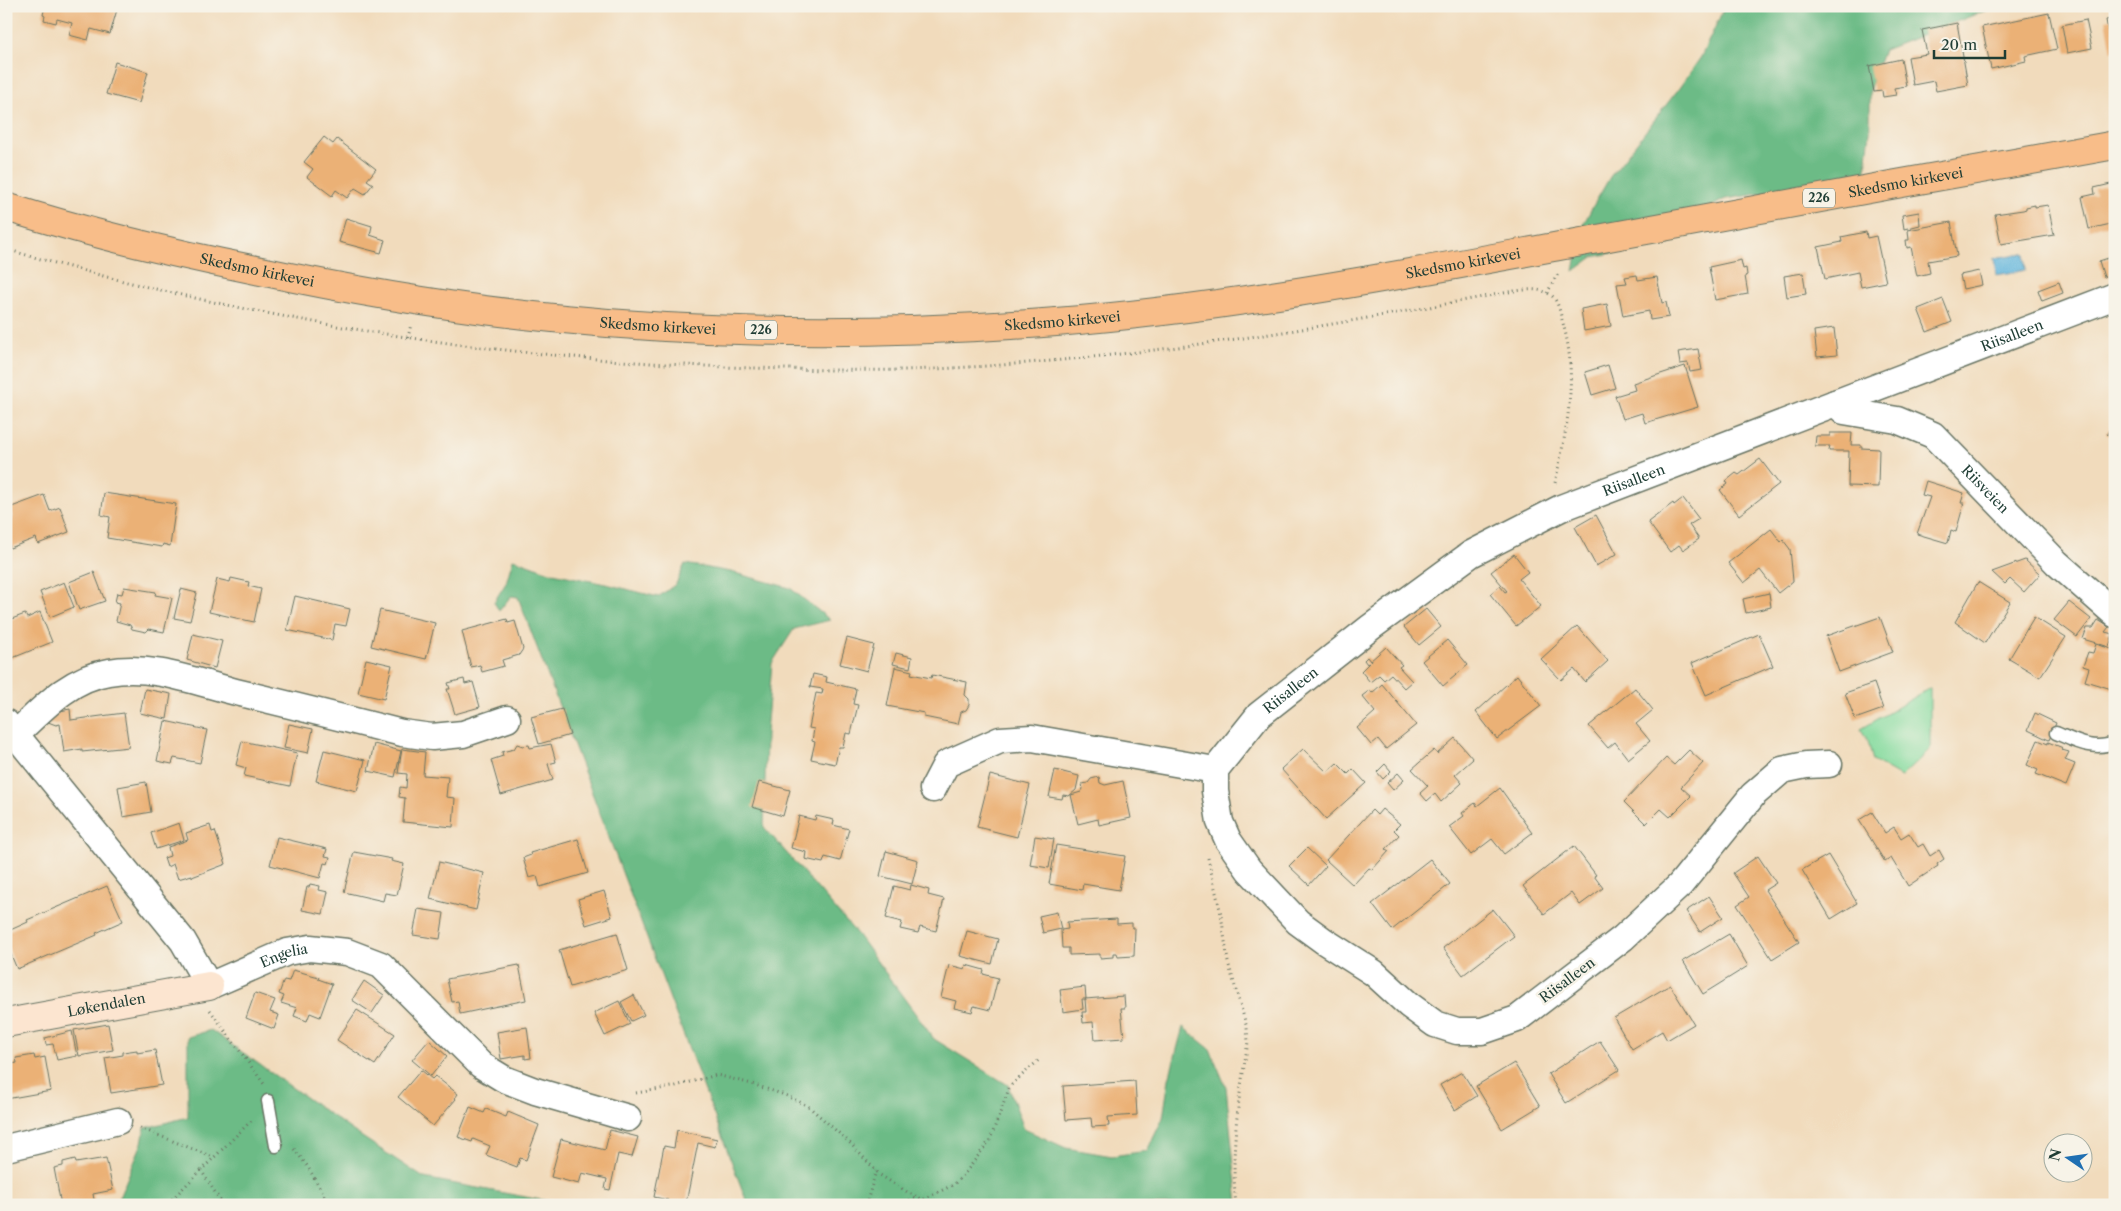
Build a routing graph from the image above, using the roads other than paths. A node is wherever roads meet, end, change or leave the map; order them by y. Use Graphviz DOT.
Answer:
graph roads {
  1 [pos="2115,145"];
  2 [pos="6,207"];
  3 [pos="2115,296"];
  4 [pos="1835,403"];
  5 [pos="2115,614"];
  6 [pos="507,719"];
  7 [pos="11,728"];
  8 [pos="2056,733"];
  9 [pos="2115,742"];
  10 [pos="1829,764"];
  11 [pos="1215,770"];
  12 [pos="933,789"];
  13 [pos="208,986"];
  14 [pos="6,1023"];
  15 [pos="268,1102"];
  16 [pos="629,1106"];
  17 [pos="118,1122"];
  18 [pos="276,1141"];
  19 [pos="6,1148"];
  1 -- 2 [label="highway, Skedsmo kirkevei / 226"];
  3 -- 4 [label="street, Riisalleen"];
  4 -- 5 [label="street, Riisveien"];
  4 -- 11 [label="street, Riisalleen"];
  6 -- 7 [label="street"];
  7 -- 13 [label="street"];
  8 -- 9 [label="lane"];
  10 -- 11 [label="street, Riisalleen"];
  11 -- 12 [label="street"];
  13 -- 14 [label="street, Løkendalen"];
  13 -- 16 [label="street, Engelia"];
  15 -- 18 [label="lane"];
  17 -- 19 [label="street"];
}
